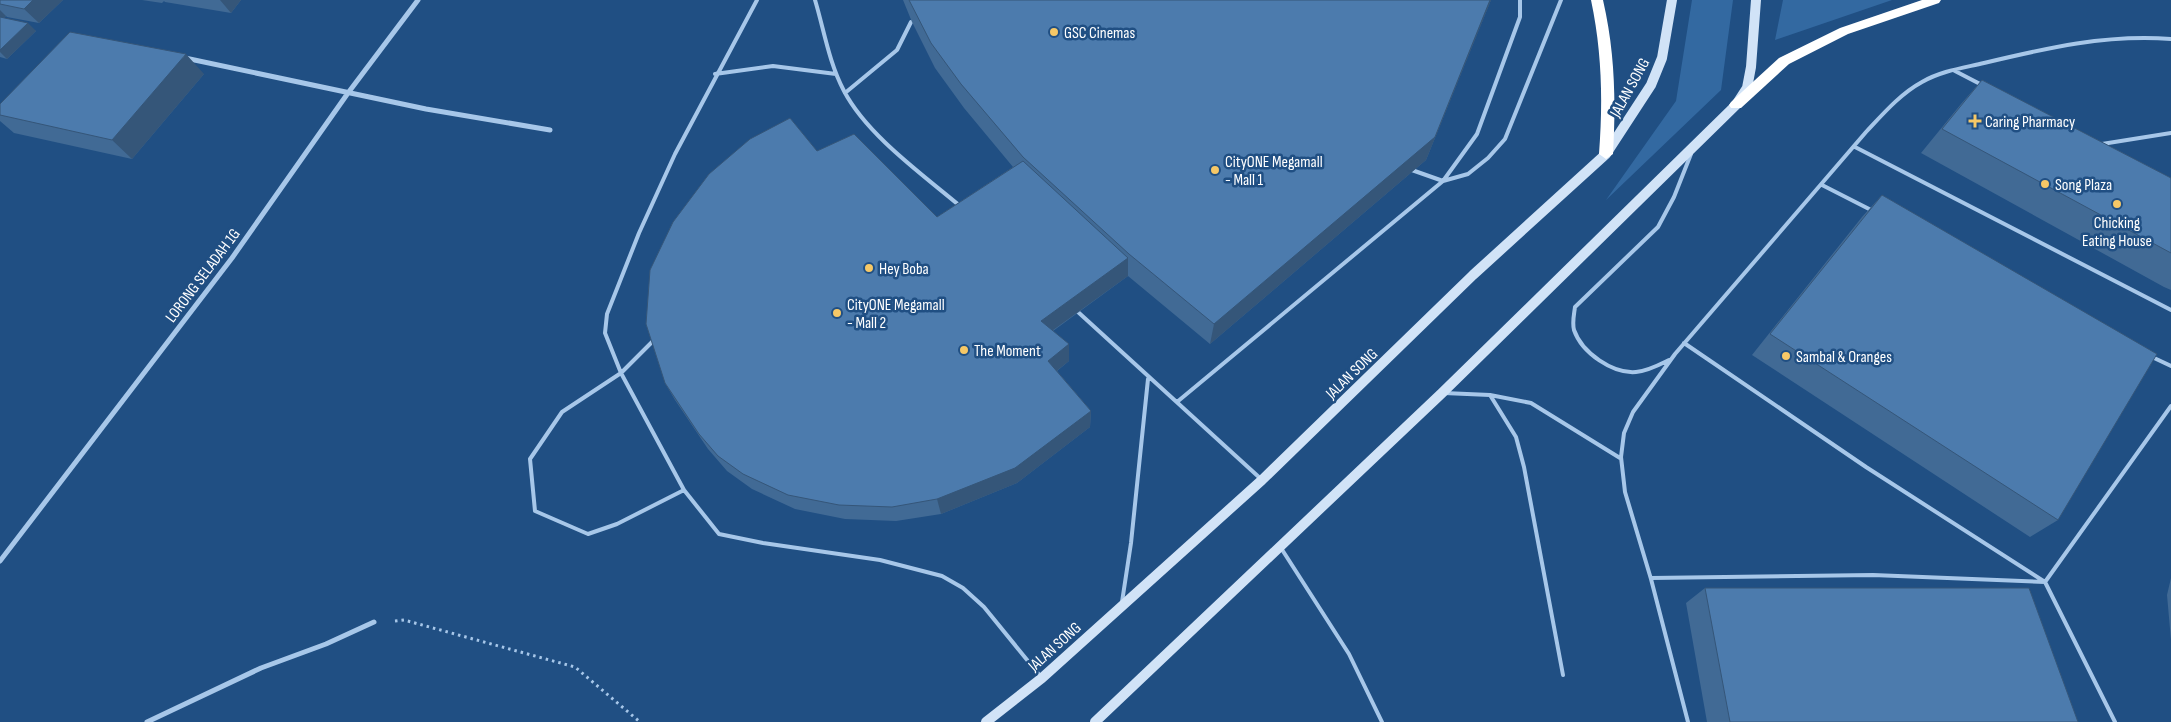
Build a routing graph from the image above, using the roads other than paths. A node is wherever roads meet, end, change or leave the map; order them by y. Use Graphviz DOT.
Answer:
graph roads {
  1 [pos="418,0"];
  2 [pos="757,0"];
  3 [pos="815,0"];
  4 [pos="1520,0"];
  5 [pos="1561,0"];
  6 [pos="1597,0"];
  7 [pos="1672,0"];
  8 [pos="1756,0"];
  9 [pos="1936,0"];
  10 [pos="912,22"];
  11 [pos="2171,39"];
  12 [pos="179,57"];
  13 [pos="1956,71"];
  14 [pos="715,74"];
  15 [pos="836,74"];
  16 [pos="1990,90"];
  17 [pos="348,93"];
  18 [pos="845,93"];
  19 [pos="1736,105"];
  20 [pos="550,130"];
  21 [pos="2171,133"];
  22 [pos="2100,145"];
  23 [pos="1855,146"];
  24 [pos="1694,147"];
  25 [pos="1606,154"];
  26 [pos="1400,165"];
  27 [pos="1443,181"];
  28 [pos="1822,185"];
  29 [pos="964,209"];
  30 [pos="1874,212"];
  31 [pos="2171,310"];
  32 [pos="1078,312"];
  33 [pos="656,338"];
  34 [pos="1684,343"];
  35 [pos="2145,353"];
  36 [pos="1671,359"];
  37 [pos="2171,366"];
  38 [pos="621,373"];
  39 [pos="1148,379"];
  40 [pos="1442,393"];
  41 [pos="1490,395"];
  42 [pos="1177,402"];
  43 [pos="2171,406"];
  44 [pos="1620,458"];
  45 [pos="1262,480"];
  46 [pos="684,490"];
  47 [pos="1280,546"];
  48 [pos="0,561"];
  49 [pos="1651,578"];
  50 [pos="2045,582"];
  51 [pos="1122,604"];
  52 [pos="374,622"];
  53 [pos="1562,675"];
  54 [pos="1042,678"];
  55 [pos="147,722"];
  56 [pos="986,722"];
  57 [pos="1095,722"];
  58 [pos="1382,722"];
  59 [pos="1688,722"];
  60 [pos="2115,722"];
  1 -- 17 [label="street, LORONG SELADAH 1G"];
  2 -- 14 [label="lane"];
  3 -- 15 [label="lane"];
  4 -- 27 [label="lane"];
  5 -- 27 [label="lane"];
  6 -- 25 [label="highway"];
  7 -- 25 [label="main road, JALAN SONG"];
  8 -- 19 [label="main road"];
  9 -- 19 [label="highway"];
  10 -- 18 [label="lane"];
  11 -- 13 [label="lane"];
  12 -- 17 [label="street"];
  13 -- 16 [label="lane"];
  13 -- 23 [label="lane"];
  14 -- 15 [label="lane"];
  14 -- 38 [label="lane"];
  15 -- 18 [label="lane"];
  17 -- 20 [label="street"];
  17 -- 48 [label="street, LORONG SELADAH 1G"];
  18 -- 29 [label="lane"];
  19 -- 24 [label="main road"];
  21 -- 22 [label="lane"];
  23 -- 28 [label="lane"];
  23 -- 31 [label="lane"];
  24 -- 36 [label="lane"];
  24 -- 40 [label="main road"];
  25 -- 45 [label="main road, JALAN SONG"];
  26 -- 27 [label="lane"];
  27 -- 42 [label="lane"];
  28 -- 30 [label="lane"];
  28 -- 34 [label="lane"];
  32 -- 39 [label="lane"];
  33 -- 38 [label="lane"];
  34 -- 36 [label="lane"];
  34 -- 50 [label="lane"];
  35 -- 37 [label="lane"];
  36 -- 44 [label="lane"];
  38 -- 46 [label="lane"];
  38 -- 46 [label="lane"];
  39 -- 42 [label="lane"];
  39 -- 51 [label="lane"];
  40 -- 41 [label="lane"];
  40 -- 47 [label="main road"];
  41 -- 44 [label="lane"];
  41 -- 53 [label="lane"];
  42 -- 45 [label="lane"];
  43 -- 50 [label="lane"];
  44 -- 49 [label="lane"];
  45 -- 51 [label="main road, JALAN SONG"];
  46 -- 54 [label="lane"];
  47 -- 57 [label="main road"];
  47 -- 58 [label="lane"];
  49 -- 50 [label="lane"];
  49 -- 59 [label="lane"];
  50 -- 60 [label="lane"];
  51 -- 54 [label="main road, JALAN SONG"];
  52 -- 55 [label="street"];
  54 -- 56 [label="main road, JALAN SONG"];
}
